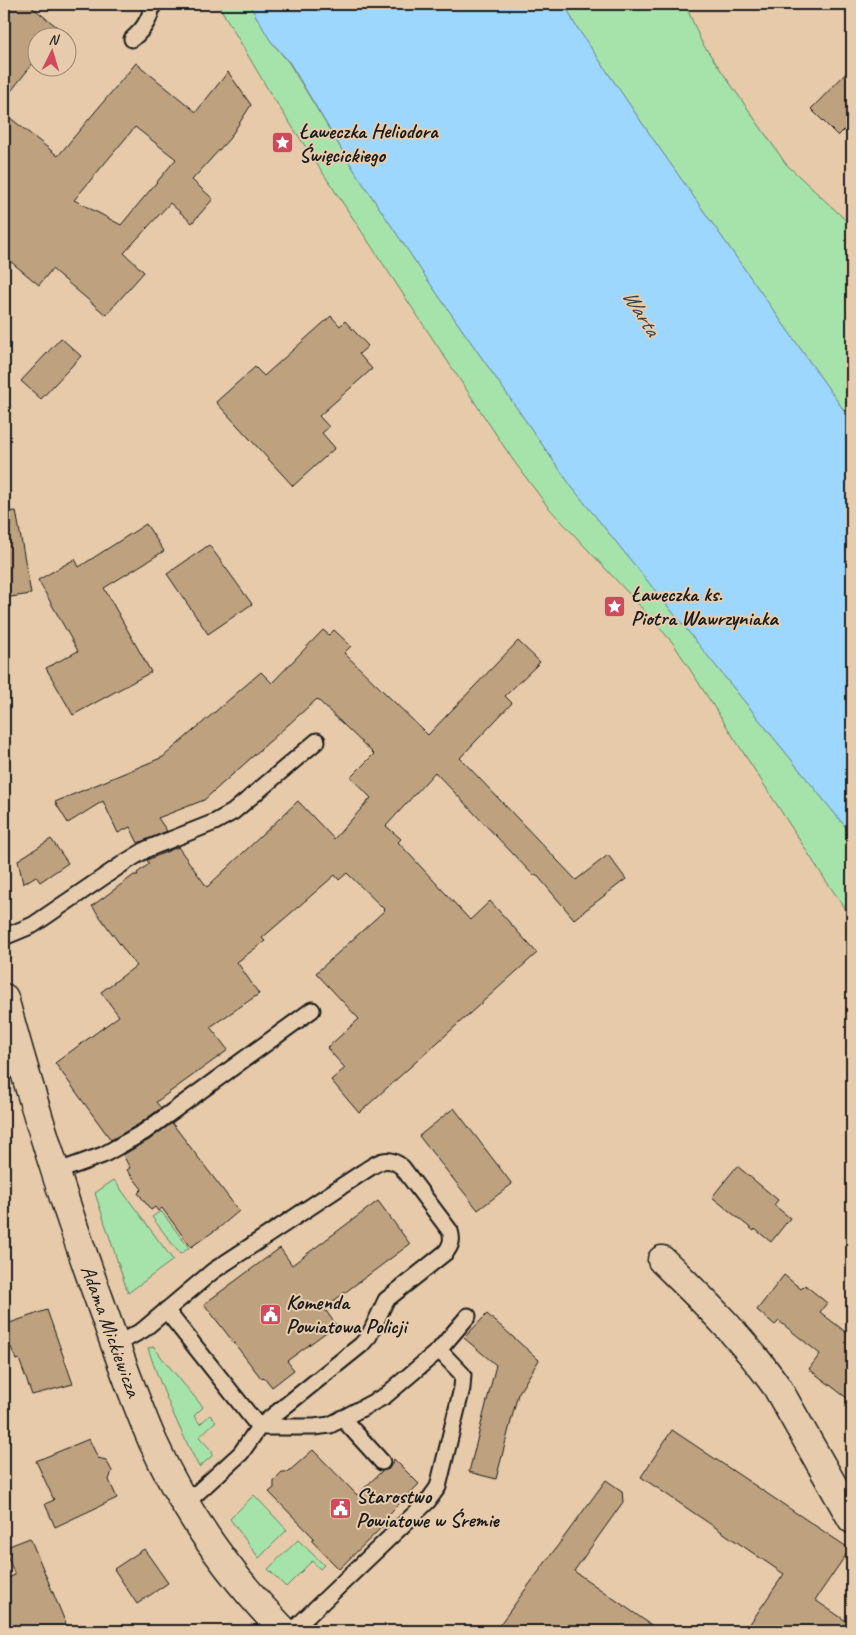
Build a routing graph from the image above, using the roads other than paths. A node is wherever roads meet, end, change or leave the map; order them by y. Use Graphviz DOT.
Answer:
graph roads {
  1 [pos="152,4"];
  2 [pos="132,39"];
  3 [pos="317,742"];
  4 [pos="4,937"];
  5 [pos="4,998"];
  6 [pos="312,1010"];
  7 [pos="56,1172"];
  8 [pos="662,1260"];
  9 [pos="166,1310"];
  10 [pos="468,1316"];
  11 [pos="115,1345"];
  12 [pos="439,1350"];
  13 [pos="342,1418"];
  14 [pos="259,1427"];
  15 [pos="382,1462"];
  16 [pos="186,1504"];
  17 [pos="852,1519"];
  18 [pos="284,1631"];
  19 [pos="292,1631"];
  1 -- 2 [label="lane"];
  3 -- 4 [label="lane"];
  5 -- 7 [label="street, Adama Mickiewicza"];
  6 -- 7 [label="lane"];
  7 -- 11 [label="street, Adama Mickiewicza"];
  8 -- 17 [label="street"];
  9 -- 11 [label="lane"];
  9 -- 14 [label="lane"];
  9 -- 14 [label="lane"];
  10 -- 12 [label="lane"];
  11 -- 16 [label="street, Adama Mickiewicza"];
  12 -- 13 [label="lane"];
  12 -- 19 [label="lane"];
  13 -- 14 [label="lane"];
  13 -- 15 [label="lane"];
  14 -- 16 [label="lane"];
  16 -- 18 [label="street, Adama Mickiewicza"];
}
